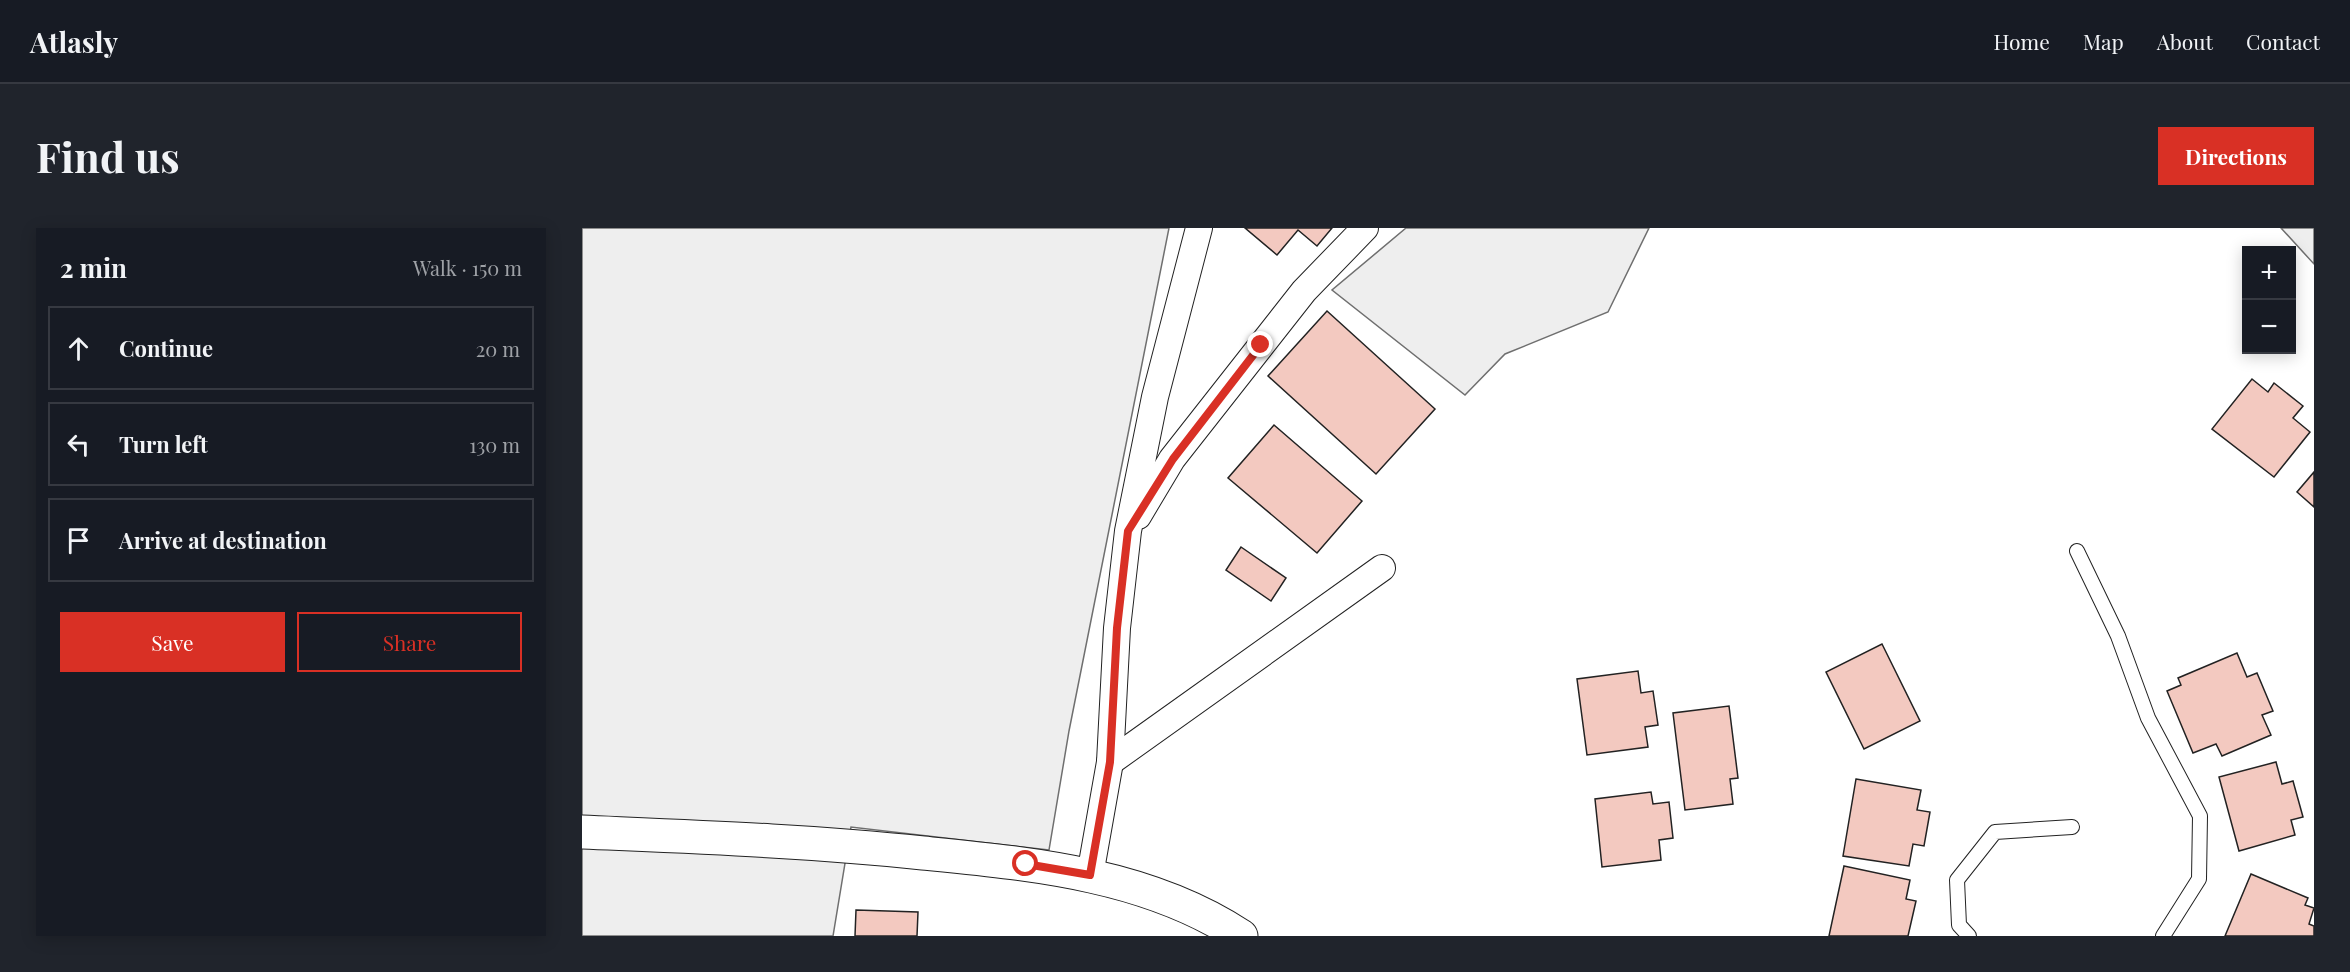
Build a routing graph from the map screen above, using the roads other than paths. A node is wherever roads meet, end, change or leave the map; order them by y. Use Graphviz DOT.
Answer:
graph roads {
  1 [pos="1200,228"];
  2 [pos="1365,228"];
  3 [pos="1128,531"];
  4 [pos="2077,551"];
  5 [pos="1382,568"];
  6 [pos="1110,762"];
  7 [pos="2072,827"];
  8 [pos="582,832"];
  9 [pos="1090,875"];
  10 [pos="1241,936"];
  11 [pos="1969,936"];
  12 [pos="2163,936"];
  1 -- 3 [label="street"];
  2 -- 3 [label="street"];
  3 -- 6 [label="street"];
  4 -- 12 [label="lane"];
  5 -- 6 [label="street"];
  6 -- 9 [label="street"];
  7 -- 11 [label="lane"];
  8 -- 9 [label="street"];
  9 -- 10 [label="street"];
}
